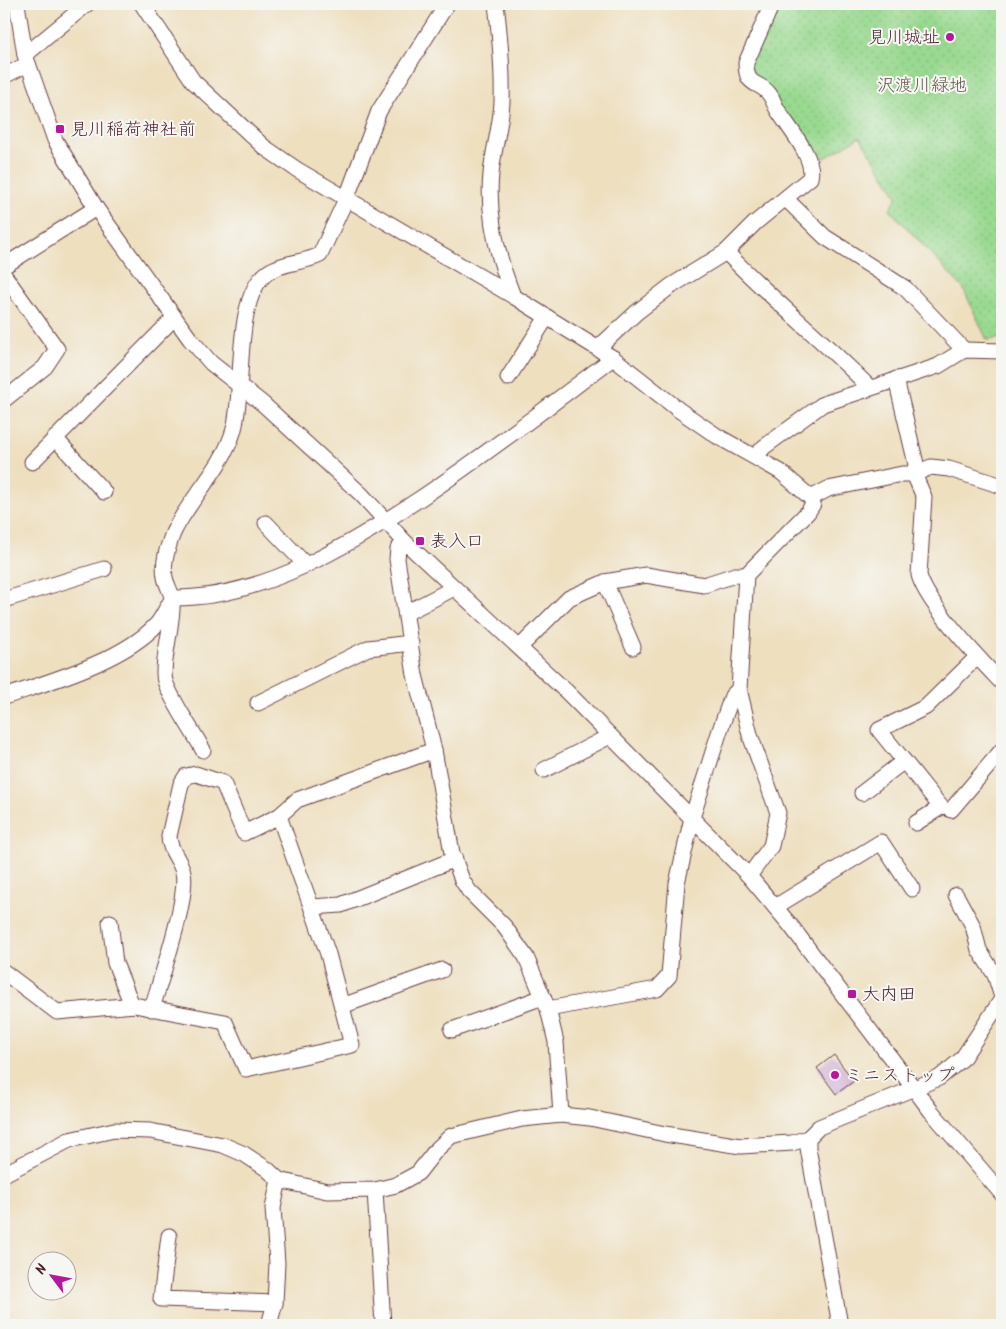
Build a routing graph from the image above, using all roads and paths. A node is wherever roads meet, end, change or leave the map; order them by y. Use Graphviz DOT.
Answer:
graph roads {
  1 [pos="17,4"];
  2 [pos="88,4"];
  3 [pos="142,4"];
  4 [pos="447,4"];
  5 [pos="496,4"];
  6 [pos="772,4"];
  7 [pos="27,60"];
  8 [pos="4,76"];
  9 [pos="347,197"];
  10 [pos="786,199"];
  11 [pos="96,208"];
  12 [pos="726,252"];
  13 [pos="4,266"];
  14 [pos="4,275"];
  15 [pos="513,296"];
  16 [pos="547,316"];
  17 [pos="174,318"];
  18 [pos="598,348"];
  19 [pos="964,350"];
  20 [pos="1002,351"];
  21 [pos="613,358"];
  22 [pos="508,378"];
  23 [pos="896,380"];
  24 [pos="240,386"];
  25 [pos="869,387"];
  26 [pos="4,400"];
  27 [pos="55,438"];
  28 [pos="755,457"];
  29 [pos="32,462"];
  30 [pos="914,474"];
  31 [pos="1002,486"];
  32 [pos="104,492"];
  33 [pos="811,498"];
  34 [pos="385,521"];
  35 [pos="266,523"];
  36 [pos="405,542"];
  37 [pos="304,564"];
  38 [pos="104,569"];
  39 [pos="746,575"];
  40 [pos="605,582"];
  41 [pos="454,588"];
  42 [pos="172,598"];
  43 [pos="4,600"];
  44 [pos="406,613"];
  45 [pos="410,643"];
  46 [pos="633,646"];
  47 [pos="520,647"];
  48 [pos="978,657"];
  49 [pos="1002,683"];
  50 [pos="738,689"];
  51 [pos="4,697"];
  52 [pos="258,703"];
  53 [pos="610,736"];
  54 [pos="203,750"];
  55 [pos="434,750"];
  56 [pos="1002,750"];
  57 [pos="904,761"];
  58 [pos="544,770"];
  59 [pos="862,793"];
  60 [pos="951,810"];
  61 [pos="279,816"];
  62 [pos="692,818"];
  63 [pos="916,823"];
  64 [pos="454,859"];
  65 [pos="748,876"];
  66 [pos="912,889"];
  67 [pos="956,895"];
  68 [pos="312,907"];
  69 [pos="775,907"];
  70 [pos="110,922"];
  71 [pos="442,970"];
  72 [pos="4,972"];
  73 [pos="1002,998"];
  74 [pos="546,1003"];
  75 [pos="132,1005"];
  76 [pos="342,1006"];
  77 [pos="152,1008"];
  78 [pos="452,1030"];
  79 [pos="913,1089"];
  80 [pos="562,1115"];
  81 [pos="808,1138"];
  82 [pos="4,1174"];
  83 [pos="279,1180"];
  84 [pos="375,1190"];
  85 [pos="1002,1194"];
  86 [pos="169,1236"];
  87 [pos="275,1303"];
  88 [pos="269,1325"];
  89 [pos="383,1325"];
  90 [pos="840,1325"];
  1 -- 7 [label="street"];
  2 -- 7 [label="street"];
  3 -- 9 [label="street"];
  4 -- 9 [label="street"];
  5 -- 15 [label="street"];
  6 -- 10 [label="street"];
  7 -- 8 [label="street"];
  7 -- 11 [label="street"];
  9 -- 15 [label="street"];
  9 -- 24 [label="street"];
  10 -- 12 [label="street"];
  10 -- 19 [label="street"];
  11 -- 13 [label="street"];
  11 -- 17 [label="street"];
  12 -- 18 [label="street"];
  12 -- 25 [label="street"];
  14 -- 26 [label="street"];
  15 -- 16 [label="street"];
  16 -- 18 [label="street"];
  16 -- 22 [label="street"];
  17 -- 24 [label="street"];
  17 -- 27 [label="street"];
  18 -- 21 [label="street"];
  19 -- 20 [label="street"];
  19 -- 23 [label="street"];
  21 -- 28 [label="street"];
  21 -- 34 [label="street"];
  23 -- 25 [label="street"];
  23 -- 30 [label="street"];
  24 -- 34 [label="street"];
  24 -- 42 [label="street"];
  25 -- 28 [label="street"];
  27 -- 29 [label="street"];
  27 -- 32 [label="street"];
  28 -- 33 [label="street"];
  30 -- 31 [label="street"];
  30 -- 33 [label="street"];
  30 -- 48 [label="street"];
  33 -- 39 [label="street"];
  34 -- 36 [label="street"];
  34 -- 37 [label="street"];
  35 -- 37 [label="street"];
  36 -- 41 [label="street"];
  36 -- 44 [label="street"];
  37 -- 42 [label="street"];
  38 -- 43 [label="street"];
  39 -- 40 [label="street"];
  39 -- 50 [label="street"];
  40 -- 46 [label="street"];
  40 -- 47 [label="street"];
  41 -- 44 [label="street"];
  41 -- 47 [label="street"];
  42 -- 51 [label="street"];
  42 -- 54 [label="street"];
  44 -- 45 [label="street"];
  45 -- 52 [label="street"];
  45 -- 55 [label="street"];
  47 -- 53 [label="street"];
  48 -- 49 [label="street"];
  48 -- 57 [label="street"];
  50 -- 62 [label="street"];
  50 -- 65 [label="street"];
  53 -- 58 [label="street"];
  53 -- 62 [label="street"];
  55 -- 61 [label="street"];
  55 -- 64 [label="street"];
  56 -- 60 [label="street"];
  57 -- 59 [label="street"];
  57 -- 63 [label="street"];
  61 -- 68 [label="street"];
  61 -- 77 [label="street"];
  62 -- 65 [label="street"];
  62 -- 74 [label="street"];
  64 -- 68 [label="street"];
  64 -- 74 [label="street"];
  65 -- 69 [label="street"];
  66 -- 69 [label="street"];
  67 -- 73 [label="street"];
  68 -- 76 [label="street"];
  69 -- 79 [label="street"];
  70 -- 75 [label="street"];
  71 -- 76 [label="street"];
  72 -- 75 [label="street"];
  73 -- 79 [label="street"];
  74 -- 78 [label="street"];
  74 -- 80 [label="street"];
  75 -- 77 [label="street"];
  76 -- 77 [label="street"];
  79 -- 81 [label="street"];
  79 -- 85 [label="street"];
  80 -- 81 [label="street"];
  80 -- 84 [label="street"];
  81 -- 90 [label="street"];
  82 -- 83 [label="street"];
  83 -- 84 [label="street"];
  83 -- 87 [label="street"];
  84 -- 89 [label="street"];
  86 -- 87 [label="street"];
  87 -- 88 [label="street"];
}
